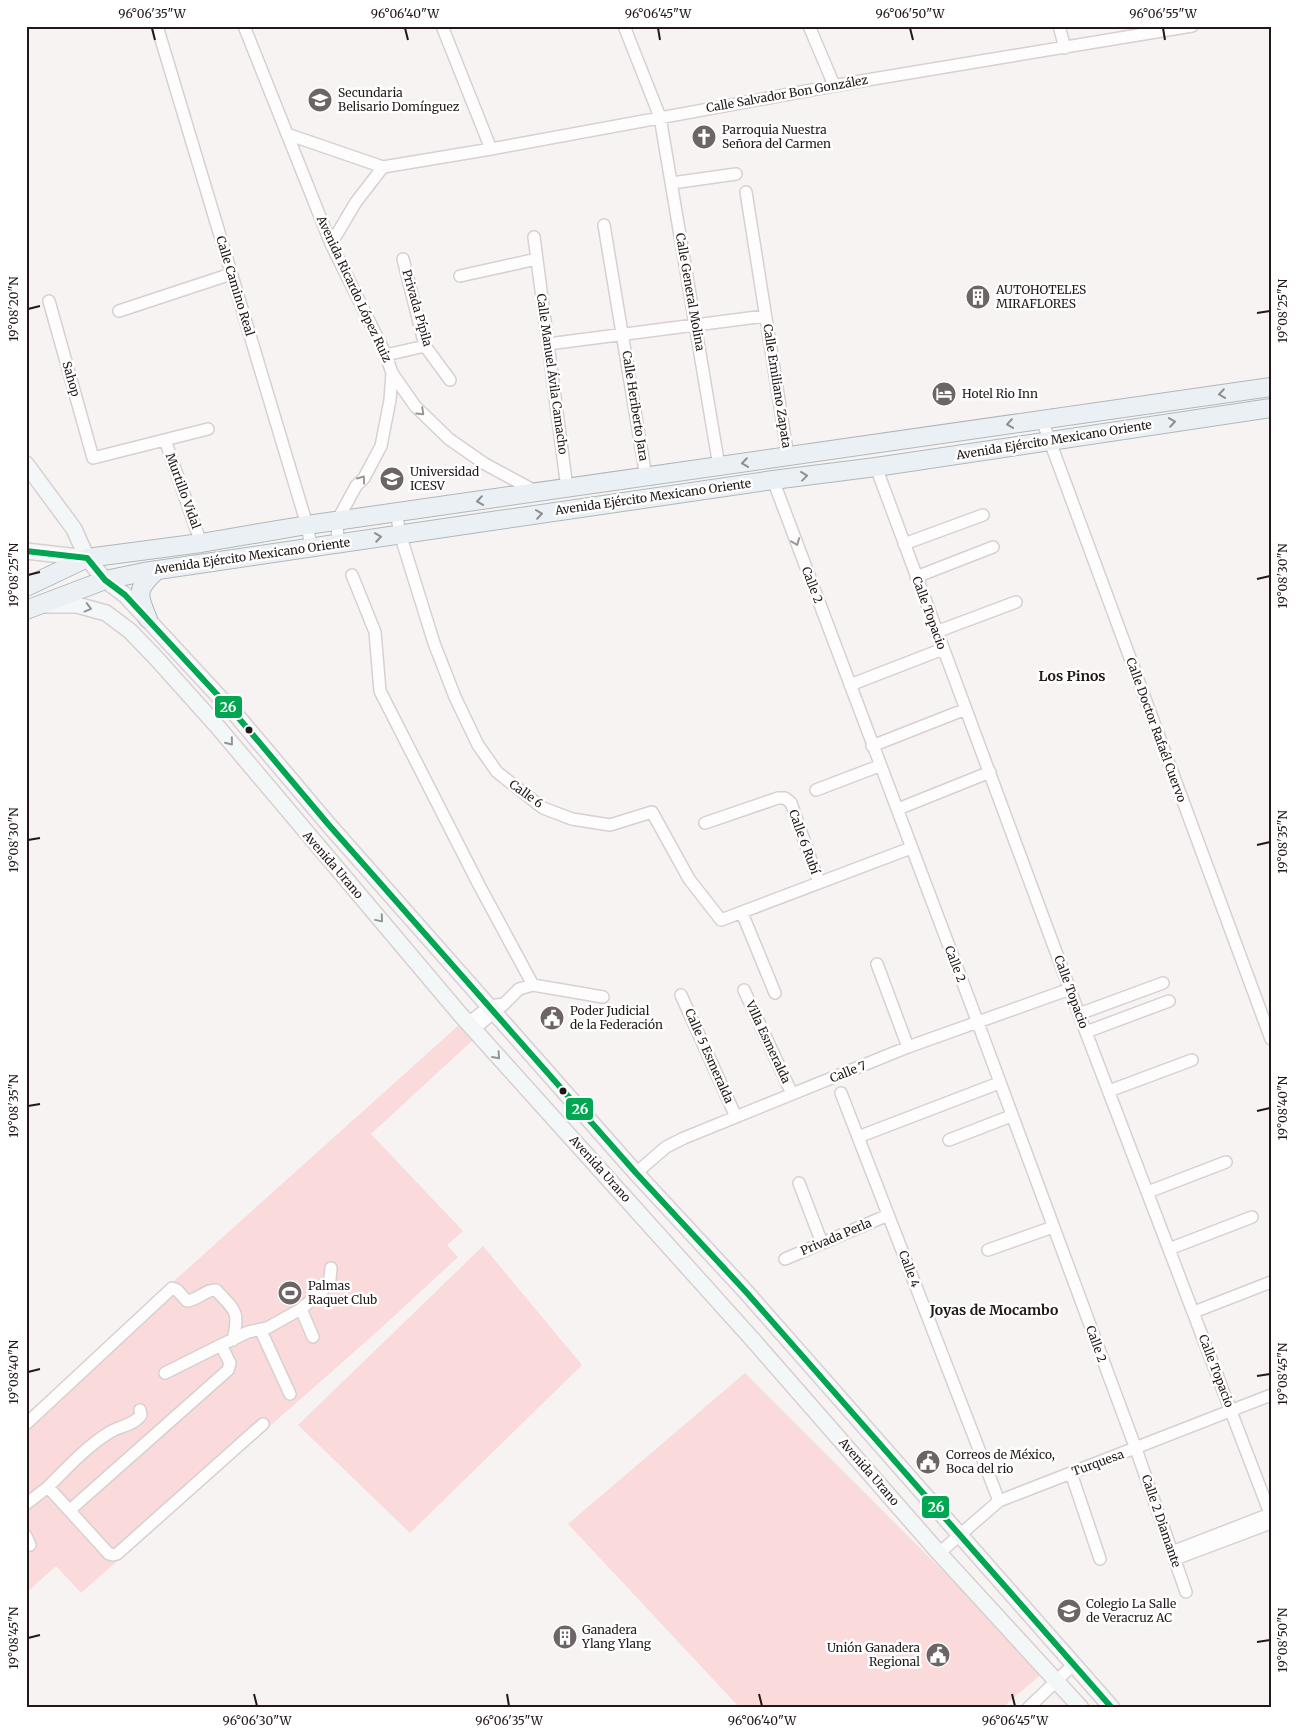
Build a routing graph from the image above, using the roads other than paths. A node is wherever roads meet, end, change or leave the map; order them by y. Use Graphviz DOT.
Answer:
graph roads {
  1 [pos="156,26"];
  2 [pos="244,26"];
  3 [pos="442,26"];
  4 [pos="624,26"];
  5 [pos="809,26"];
  6 [pos="1059,26"];
  7 [pos="1192,26"];
  8 [pos="1065,48"];
  9 [pos="834,85"];
  10 [pos="660,117"];
  11 [pos="287,134"];
  12 [pos="491,149"];
  13 [pos="383,167"];
  14 [pos="736,174"];
  15 [pos="672,183"];
  16 [pos="746,192"];
  17 [pos="604,225"];
  18 [pos="534,237"];
  19 [pos="331,244"];
  20 [pos="403,259"];
  21 [pos="537,259"];
  22 [pos="231,274"];
  23 [pos="460,276"];
  24 [pos="49,301"];
  25 [pos="119,311"];
  26 [pos="765,316"];
  27 [pos="696,325"];
  28 [pos="623,334"];
  29 [pos="548,344"];
  30 [pos="425,346"];
  31 [pos="386,355"];
  32 [pos="392,373"];
  33 [pos="450,380"];
  34 [pos="1271,387"];
  35 [pos="1271,408"];
  36 [pos="1042,420"];
  37 [pos="208,429"];
  38 [pos="165,440"];
  39 [pos="1049,442"];
  40 [pos="788,457"];
  41 [pos="26,464"];
  42 [pos="719,466"];
  43 [pos="876,467"];
  44 [pos="646,477"];
  45 [pos="773,480"];
  46 [pos="567,488"];
  47 [pos="539,492"];
  48 [pos="396,512"];
  49 [pos="983,515"];
  50 [pos="337,521"];
  51 [pos="307,525"];
  52 [pos="400,534"];
  53 [pos="201,543"];
  54 [pos="338,544"];
  55 [pos="904,544"];
  56 [pos="311,547"];
  57 [pos="993,547"];
  58 [pos="26,551"];
  59 [pos="86,558"];
  60 [pos="157,570"];
  61 [pos="352,575"];
  62 [pos="916,577"];
  63 [pos="106,580"];
  64 [pos="26,587"];
  65 [pos="1016,602"];
  66 [pos="31,607"];
  67 [pos="148,619"];
  68 [pos="936,632"];
  69 [pos="943,649"];
  70 [pos="850,684"];
  71 [pos="966,709"];
  72 [pos="872,746"];
  73 [pos="880,766"];
  74 [pos="990,772"];
  75 [pos="816,790"];
  76 [pos="898,810"];
  77 [pos="705,823"];
  78 [pos="911,848"];
  79 [pos="819,883"];
  80 [pos="742,913"];
  81 [pos="877,964"];
  82 [pos="1163,982"];
  83 [pos="533,985"];
  84 [pos="1070,989"];
  85 [pos="744,990"];
  86 [pos="775,993"];
  87 [pos="681,995"];
  88 [pos="603,997"];
  89 [pos="1169,1000"];
  90 [pos="496,1007"];
  91 [pos="1079,1014"];
  92 [pos="1266,1014"];
  93 [pos="978,1022"];
  94 [pos="471,1026"];
  95 [pos="1086,1032"];
  96 [pos="1271,1039"];
  97 [pos="908,1047"];
  98 [pos="1192,1060"];
  99 [pos="999,1083"];
  100 [pos="1109,1091"];
  101 [pos="841,1092"];
  102 [pos="792,1094"];
  103 [pos="576,1103"];
  104 [pos="1012,1116"];
  105 [pos="736,1117"];
  106 [pos="556,1121"];
  107 [pos="858,1137"];
  108 [pos="949,1140"];
  109 [pos="1226,1162"];
  110 [pos="636,1173"];
  111 [pos="799,1183"];
  112 [pos="1148,1192"];
  113 [pos="888,1215"];
  114 [pos="1252,1216"];
  115 [pos="1053,1227"];
  116 [pos="822,1243"];
  117 [pos="1170,1249"];
  118 [pos="988,1250"];
  119 [pos="785,1259"];
  120 [pos="331,1268"];
  121 [pos="1271,1282"];
  122 [pos="301,1309"];
  123 [pos="1194,1312"];
  124 [pos="237,1321"];
  125 [pos="262,1330"];
  126 [pos="248,1332"];
  127 [pos="313,1337"];
  128 [pos="232,1340"];
  129 [pos="221,1345"];
  130 [pos="164,1373"];
  131 [pos="290,1394"];
  132 [pos="1271,1395"];
  133 [pos="140,1410"];
  134 [pos="1231,1410"];
  135 [pos="26,1424"];
  136 [pos="263,1424"];
  137 [pos="1136,1449"];
  138 [pos="1071,1473"];
  139 [pos="48,1487"];
  140 [pos="1268,1500"];
  141 [pos="999,1501"];
  142 [pos="26,1504"];
  143 [pos="70,1510"];
  144 [pos="1270,1518"];
  145 [pos="959,1536"];
  146 [pos="939,1553"];
  147 [pos="1173,1556"];
  148 [pos="1100,1560"];
  149 [pos="1186,1592"];
  150 [pos="1073,1665"];
  151 [pos="1057,1681"];
  152 [pos="1028,1708"];
  153 [pos="1081,1708"];
  154 [pos="1112,1708"];
  1 -- 22 [label="street, Calle Camino Real"];
  2 -- 11 [label="street, Avenida Ricardo López Ruiz"];
  3 -- 12 [label="street"];
  4 -- 10 [label="street, Calle General Molina"];
  5 -- 9 [label="street"];
  6 -- 8 [label="street"];
  7 -- 8 [label="street, Calle Salvador Bon González"];
  8 -- 9 [label="street, Calle Salvador Bon González"];
  9 -- 10 [label="street, Calle Salvador Bon González"];
  10 -- 12 [label="street, Calle Salvador Bon González"];
  10 -- 15 [label="street, Calle General Molina"];
  11 -- 13 [label="street, Calle Salvador Bon González"];
  11 -- 19 [label="street, Avenida Ricardo López Ruiz"];
  12 -- 13 [label="street, Calle Salvador Bon González"];
  13 -- 19 [label="street"];
  14 -- 15 [label="street"];
  15 -- 27 [label="street, Calle General Molina"];
  16 -- 26 [label="street, Calle Emiliano Zapata"];
  17 -- 28 [label="street, Calle Heriberto Jara"];
  18 -- 21 [label="street, Calle Manuel Ávila Camacho"];
  19 -- 31 [label="street, Avenida Ricardo López Ruiz"];
  20 -- 30 [label="street, Privada Pípila"];
  21 -- 23 [label="street"];
  21 -- 29 [label="street, Calle Manuel Ávila Camacho"];
  22 -- 25 [label="street"];
  22 -- 51 [label="street, Calle Camino Real"];
  24 -- 38 [label="street, Sahop"];
  26 -- 27 [label="street"];
  26 -- 40 [label="street, Calle Emiliano Zapata"];
  27 -- 28 [label="street"];
  27 -- 42 [label="street, Calle General Molina"];
  28 -- 29 [label="street"];
  28 -- 44 [label="street, Calle Heriberto Jara"];
  29 -- 46 [label="street, Calle Manuel Ávila Camacho"];
  30 -- 31 [label="street"];
  30 -- 33 [label="street, Privada Pípila"];
  31 -- 32 [label="street, Avenida Ricardo López Ruiz"];
  32 -- 47 [label="street, Avenida Ricardo López Ruiz, one-way"];
  50 -- 32 [label="street, one-way"];
  34 -- 36 [label="main road, Avenida Ejército Mexicano Oriente, one-way"];
  39 -- 35 [label="main road, Avenida Ejército Mexicano Oriente, one-way"];
  36 -- 39 [label="street, Calle Doctor Rafaél Cuervo"];
  36 -- 40 [label="main road, Avenida Ejército Mexicano Oriente, one-way"];
  37 -- 38 [label="street"];
  38 -- 53 [label="street, Murtillo Vidal"];
  39 -- 43 [label="main road, Avenida Ejército Mexicano Oriente"];
  39 -- 92 [label="street, Calle Doctor Rafaél Cuervo"];
  40 -- 42 [label="main road, Avenida Ejército Mexicano Oriente, one-way"];
  41 -- 59 [label="main road, Avenida Urano"];
  42 -- 44 [label="main road, Avenida Ejército Mexicano Oriente"];
  45 -- 43 [label="main road, Avenida Ejército Mexicano Oriente, one-way"];
  43 -- 55 [label="street, Calle Topacio"];
  44 -- 46 [label="main road, Avenida Ejército Mexicano Oriente"];
  52 -- 45 [label="main road, Avenida Ejército Mexicano Oriente, one-way"];
  45 -- 70 [label="street, Calle 2, one-way"];
  46 -- 47 [label="main road, Avenida Ejército Mexicano Oriente"];
  47 -- 48 [label="main road, Avenida Ejército Mexicano Oriente, one-way"];
  48 -- 50 [label="main road, Avenida Ejército Mexicano Oriente"];
  48 -- 52 [label="street, Calle 6"];
  49 -- 55 [label="street"];
  50 -- 51 [label="main road, Avenida Ejército Mexicano Oriente"];
  50 -- 54 [label="street"];
  51 -- 53 [label="main road, Avenida Ejército Mexicano Oriente"];
  51 -- 56 [label="street, Calle Camino Real"];
  54 -- 52 [label="main road, Avenida Ejército Mexicano Oriente, one-way"];
  52 -- 80 [label="street, Calle 6"];
  53 -- 59 [label="main road, Avenida Ejército Mexicano Oriente"];
  54 -- 56 [label="main road, Avenida Ejército Mexicano Oriente"];
  55 -- 62 [label="street, Calle Topacio"];
  56 -- 60 [label="main road, Avenida Ejército Mexicano Oriente"];
  57 -- 62 [label="street"];
  58 -- 59 [label="main road"];
  59 -- 63 [label="main road, Avenida Urano"];
  59 -- 64 [label="main road, Avenida Ejército Mexicano Oriente"];
  60 -- 63 [label="main road, Avenida Ejército Mexicano Oriente"];
  60 -- 67 [label="main road"];
  61 -- 83 [label="street"];
  62 -- 68 [label="street, Calle Topacio"];
  63 -- 66 [label="main road, Avenida Ejército Mexicano Oriente"];
  63 -- 67 [label="main road, Avenida Urano"];
  65 -- 68 [label="street"];
  66 -- 94 [label="main road, Avenida Urano, one-way"];
  67 -- 90 [label="main road, Avenida Urano"];
  68 -- 69 [label="street, Calle Topacio"];
  69 -- 70 [label="street"];
  69 -- 71 [label="street, Calle Topacio"];
  70 -- 72 [label="street, Calle 2"];
  71 -- 72 [label="street"];
  71 -- 74 [label="street, Calle Topacio"];
  72 -- 73 [label="street, Calle 2"];
  73 -- 75 [label="street"];
  73 -- 76 [label="street, Calle 2"];
  74 -- 76 [label="street"];
  74 -- 84 [label="street, Calle Topacio"];
  76 -- 78 [label="street, Calle 2"];
  77 -- 79 [label="street, Calle 6 Rubí"];
  78 -- 79 [label="street, Calle 6"];
  78 -- 93 [label="street, Calle 2"];
  79 -- 80 [label="street, Calle 6"];
  80 -- 86 [label="street"];
  81 -- 97 [label="street"];
  82 -- 91 [label="street"];
  83 -- 88 [label="street"];
  83 -- 90 [label="street"];
  84 -- 91 [label="street, Calle Topacio"];
  84 -- 93 [label="street, Calle 7"];
  85 -- 102 [label="street, Villa Esmeralda"];
  87 -- 105 [label="street, Calle 5 Esmeralda"];
  89 -- 95 [label="street"];
  90 -- 94 [label="street"];
  90 -- 103 [label="main road, Avenida Urano"];
  91 -- 95 [label="street, Calle Topacio"];
  92 -- 96 [label="street, Calle Doctor Rafaél Cuervo"];
  93 -- 97 [label="street, Calle 7"];
  93 -- 99 [label="street, Calle 2"];
  94 -- 106 [label="main road, Avenida Urano, one-way"];
  95 -- 100 [label="street, Calle Topacio"];
  97 -- 102 [label="street, Calle 7"];
  98 -- 100 [label="street"];
  99 -- 104 [label="street, Calle 2"];
  99 -- 107 [label="street"];
  100 -- 112 [label="street, Calle Topacio"];
  101 -- 107 [label="street, Calle 4"];
  102 -- 105 [label="street, Calle 7"];
  103 -- 106 [label="main road"];
  103 -- 110 [label="main road, Avenida Urano"];
  104 -- 108 [label="street"];
  104 -- 115 [label="street, Calle 2"];
  105 -- 110 [label="street, Calle 7"];
  106 -- 146 [label="main road, Avenida Urano"];
  107 -- 113 [label="street, Calle 4"];
  109 -- 112 [label="street"];
  110 -- 145 [label="main road, Avenida Urano"];
  111 -- 116 [label="street"];
  112 -- 117 [label="street, Calle Topacio"];
  113 -- 116 [label="street, Privada Perla"];
  113 -- 141 [label="street, Calle 4"];
  114 -- 117 [label="street"];
  115 -- 118 [label="street"];
  115 -- 137 [label="street, Calle 2"];
  116 -- 119 [label="street, Privada Perla"];
  117 -- 123 [label="street, Calle Topacio"];
  120 -- 122 [label="street"];
  121 -- 123 [label="street"];
  122 -- 125 [label="street"];
  122 -- 127 [label="street"];
  123 -- 134 [label="street, Calle Topacio"];
  124 -- 126 [label="street"];
  124 -- 128 [label="street"];
  124 -- 135 [label="street"];
  125 -- 126 [label="street"];
  125 -- 131 [label="street"];
  126 -- 128 [label="street"];
  128 -- 129 [label="street"];
  129 -- 130 [label="street"];
  129 -- 143 [label="street"];
  132 -- 134 [label="street, Turquesa"];
  133 -- 139 [label="street"];
  134 -- 137 [label="street, Turquesa"];
  134 -- 140 [label="street, Calle Topacio"];
  136 -- 143 [label="street"];
  137 -- 138 [label="street, Turquesa"];
  137 -- 147 [label="street, Calle 2 Diamante"];
  138 -- 141 [label="street, Turquesa"];
  138 -- 148 [label="street"];
  139 -- 142 [label="street"];
  139 -- 143 [label="street"];
  140 -- 144 [label="street, Calle Topacio"];
  141 -- 145 [label="street, Turquesa"];
  144 -- 147 [label="street"];
  145 -- 146 [label="street, Turquesa"];
  145 -- 150 [label="main road, Avenida Urano"];
  146 -- 151 [label="main road, Avenida Urano"];
  147 -- 149 [label="street, Calle 2 Diamante"];
  150 -- 151 [label="street"];
  150 -- 154 [label="main road, Avenida Urano"];
  151 -- 152 [label="street"];
  151 -- 153 [label="main road, Avenida Urano"];
}
